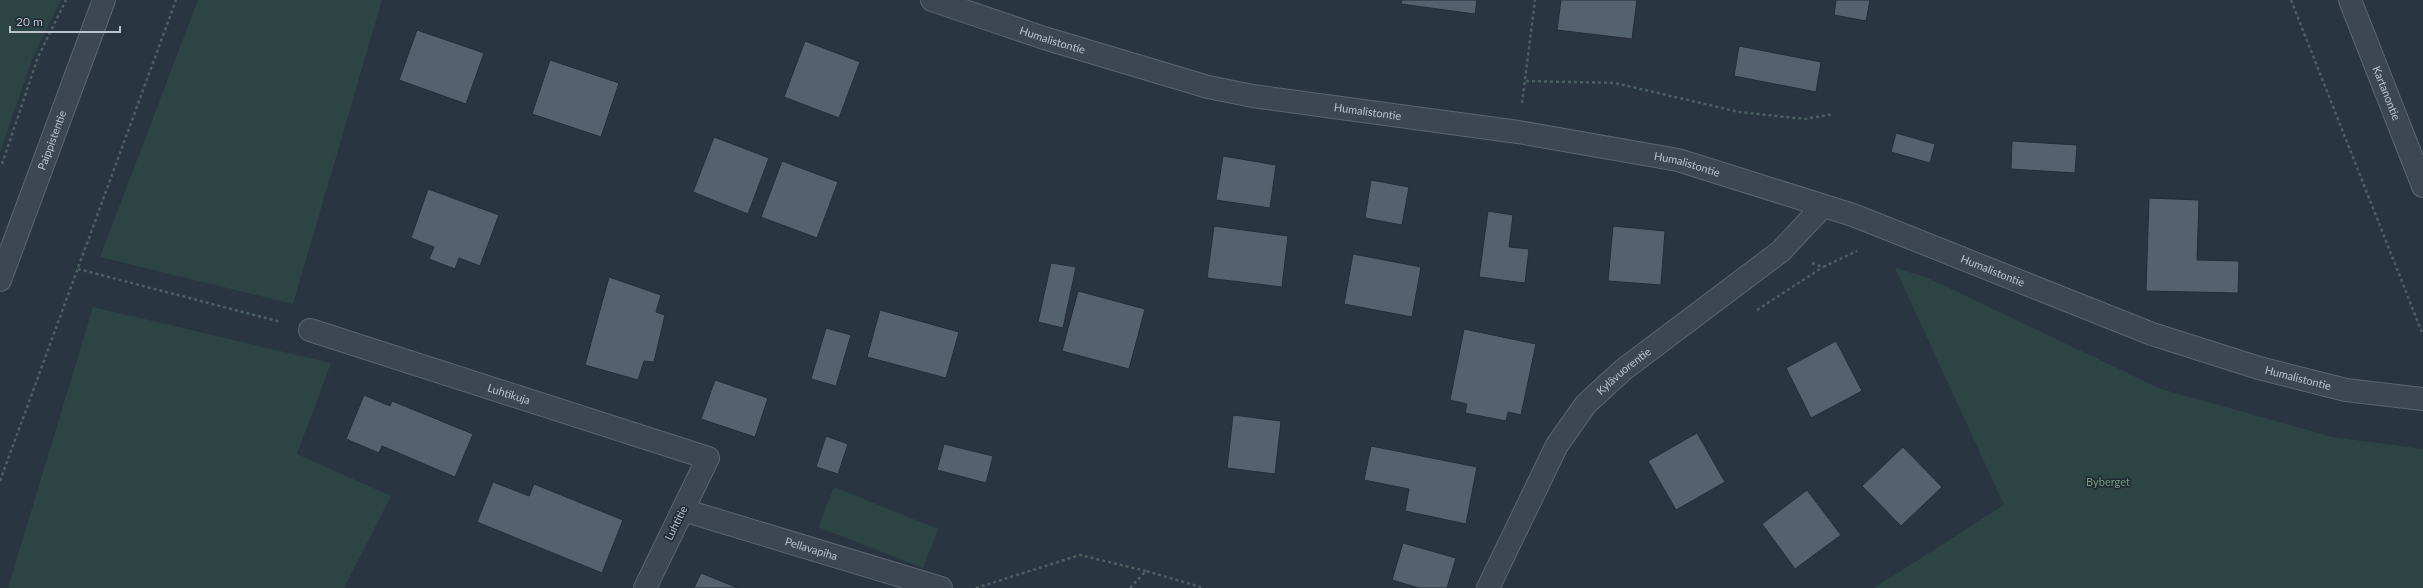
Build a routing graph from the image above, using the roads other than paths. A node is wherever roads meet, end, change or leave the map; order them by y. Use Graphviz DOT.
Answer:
graph roads {
  1 [pos="104,0"];
  2 [pos="932,0"];
  3 [pos="2350,0"];
  4 [pos="2423,186"];
  5 [pos="1823,206"];
  6 [pos="0,280"];
  7 [pos="310,330"];
  8 [pos="2423,399"];
  9 [pos="708,458"];
  10 [pos="683,510"];
  11 [pos="645,588"];
  12 [pos="941,588"];
  13 [pos="1488,588"];
  1 -- 6 [label="street, Paippistentie"];
  2 -- 5 [label="street, Humalistontie"];
  3 -- 4 [label="street, Kartanontie"];
  5 -- 8 [label="street, Humalistontie"];
  5 -- 13 [label="street, Kylävuorentie"];
  7 -- 9 [label="street, Luhtikuja"];
  9 -- 10 [label="street, Luhtitie"];
  10 -- 11 [label="street, Luhtitie"];
  10 -- 12 [label="street, Pellavapiha"];
}
